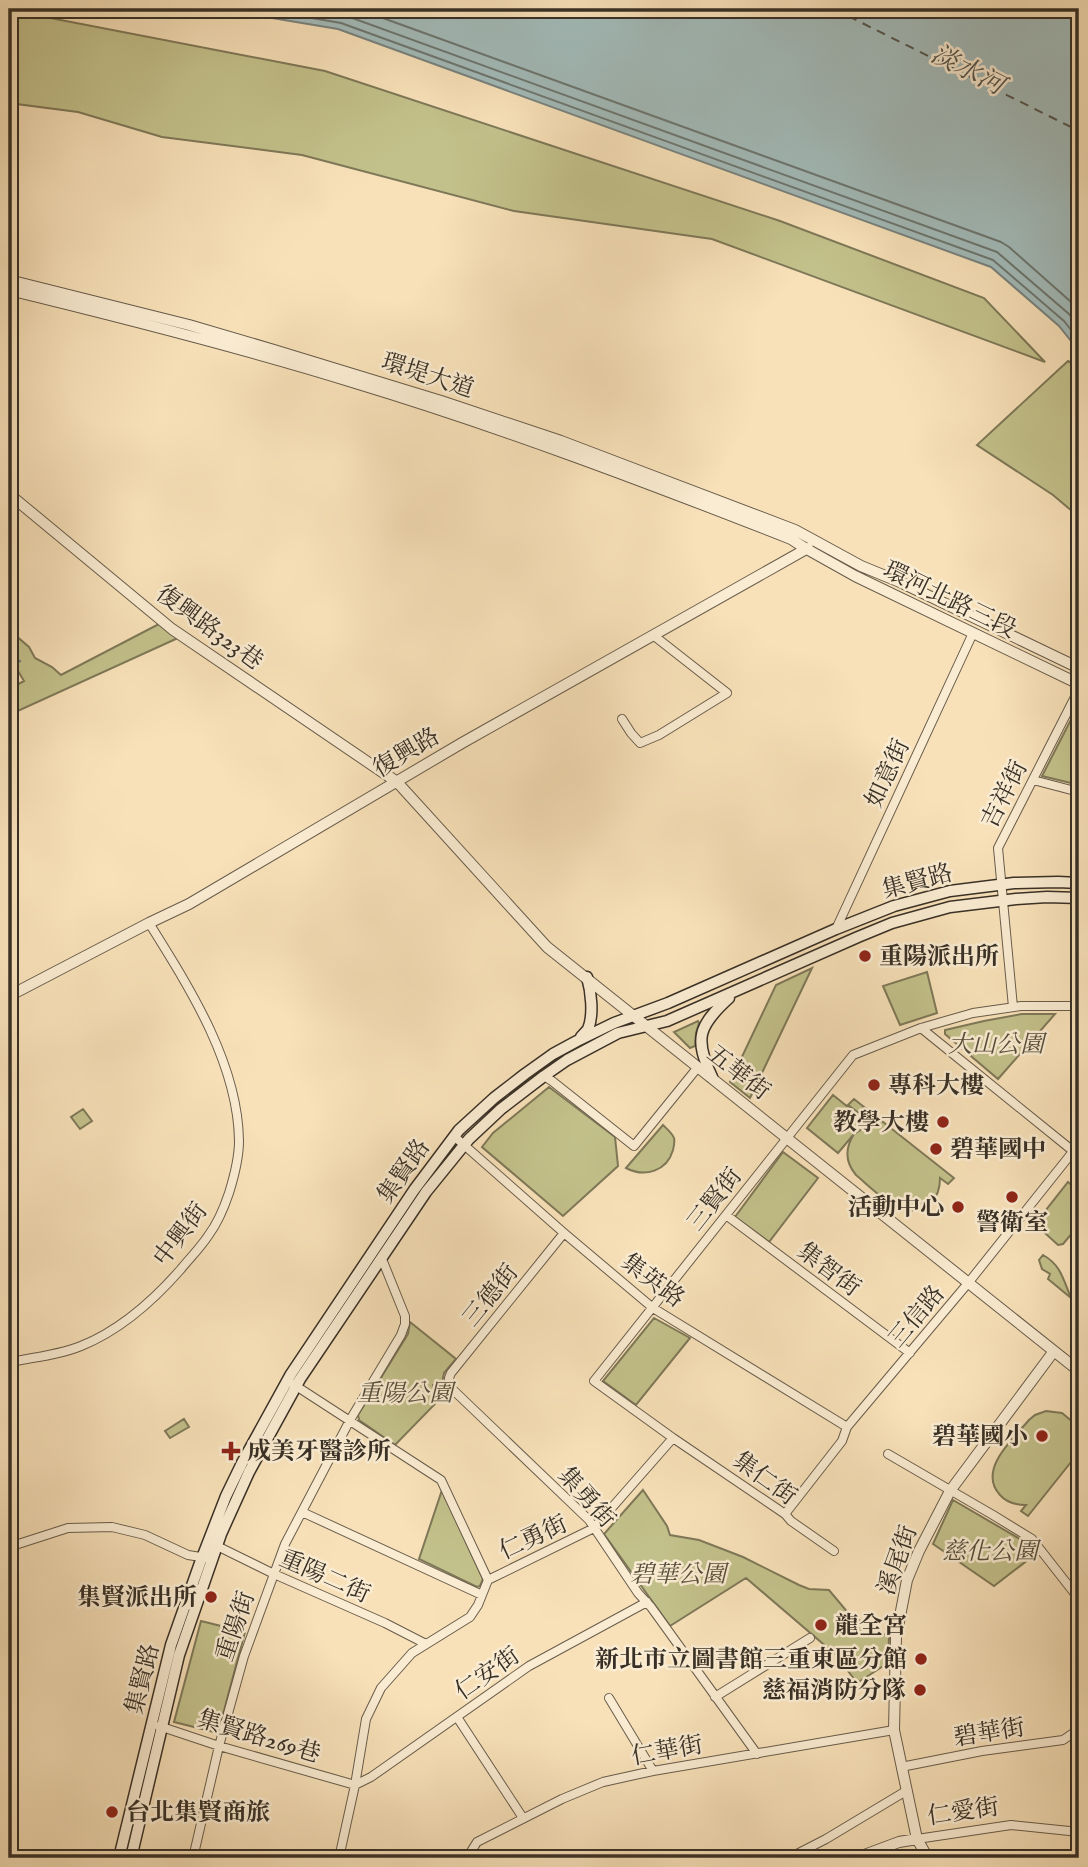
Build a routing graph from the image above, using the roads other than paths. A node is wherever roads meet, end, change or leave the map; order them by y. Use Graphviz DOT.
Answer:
graph roads {
  1 [pos="9,280"];
  2 [pos="9,290"];
  3 [pos="353,377"];
  4 [pos="439,405"];
  5 [pos="9,494"];
  6 [pos="823,544"];
  7 [pos="805,548"];
  8 [pos="941,601"];
  9 [pos="934,615"];
  10 [pos="974,634"];
  11 [pos="653,635"];
  12 [pos="1079,668"];
  13 [pos="1079,687"];
  14 [pos="622,719"];
  15 [pos="1033,780"];
  16 [pos="397,782"];
  17 [pos="1079,792"];
  18 [pos="1002,884"];
  19 [pos="1079,884"];
  20 [pos="1079,898"];
  21 [pos="1003,900"];
  22 [pos="149,923"];
  23 [pos="836,929"];
  24 [pos="587,977"];
  25 [pos="738,990"];
  26 [pos="9,996"];
  27 [pos="1079,1006"];
  28 [pos="1013,1007"];
  29 [pos="633,1015"];
  30 [pos="649,1027"];
  31 [pos="921,1028"];
  32 [pos="577,1041"];
  33 [pos="698,1068"];
  34 [pos="544,1076"];
  35 [pos="712,1077"];
  36 [pos="454,1136"];
  37 [pos="788,1138"];
  38 [pos="1079,1143"];
  39 [pos="464,1146"];
  40 [pos="1073,1151"];
  41 [pos="726,1215"];
  42 [pos="564,1233"];
  43 [pos="382,1259"];
  44 [pos="969,1282"];
  45 [pos="653,1308"];
  46 [pos="1054,1351"];
  47 [pos="910,1353"];
  48 [pos="9,1362"];
  49 [pos="1079,1370"];
  50 [pos="449,1382"];
  51 [pos="292,1383"];
  52 [pos="350,1420"];
  53 [pos="847,1427"];
  54 [pos="673,1437"];
  55 [pos="888,1454"];
  56 [pos="950,1491"];
  57 [pos="302,1512"];
  58 [pos="785,1514"];
  59 [pos="594,1528"];
  60 [pos="213,1544"];
  61 [pos="9,1547"];
  62 [pos="834,1551"];
  63 [pos="207,1559"];
  64 [pos="274,1574"];
  65 [pos="488,1580"];
  66 [pos="482,1595"];
  67 [pos="1079,1599"];
  68 [pos="647,1602"];
  69 [pos="810,1638"];
  70 [pos="426,1644"];
  71 [pos="715,1697"];
  72 [pos="608,1698"];
  73 [pos="457,1717"];
  74 [pos="158,1725"];
  75 [pos="1079,1729"];
  76 [pos="894,1730"];
  77 [pos="219,1745"];
  78 [pos="757,1754"];
  79 [pos="901,1767"];
  80 [pos="653,1771"];
  81 [pos="355,1785"];
  82 [pos="906,1791"];
  83 [pos="523,1818"];
  84 [pos="1079,1832"];
  85 [pos="917,1839"];
  86 [pos="9,1853"];
  87 [pos="12,1858"];
  88 [pos="119,1858"];
  89 [pos="131,1858"];
  90 [pos="193,1858"];
  91 [pos="339,1858"];
  92 [pos="467,1858"];
  93 [pos="789,1858"];
  94 [pos="856,1858"];
  95 [pos="928,1858"];
  1 -- 3 [label="street, 環堤大道"];
  2 -- 3 [label="street, 環堤大道"];
  3 -- 4 [label="street, 環堤大道"];
  4 -- 6 [label="street, 環堤大道"];
  4 -- 7 [label="street, 環堤大道"];
  5 -- 16 [label="street, 復興路323巷"];
  6 -- 7 [label="street, 復興路"];
  6 -- 8 [label="street, 環河北路三段"];
  7 -- 9 [label="street, 環河北路三段"];
  7 -- 11 [label="street, 復興路"];
  8 -- 9 [label="street"];
  8 -- 12 [label="street, 環河北路三段"];
  9 -- 10 [label="street, 環河北路三段"];
  10 -- 13 [label="street, 環河北路三段"];
  10 -- 23 [label="street, 如意街"];
  11 -- 14 [label="street"];
  11 -- 16 [label="street, 復興路"];
  13 -- 15 [label="street, 吉祥街"];
  15 -- 17 [label="street"];
  15 -- 18 [label="street, 吉祥街"];
  16 -- 22 [label="street, 復興路"];
  16 -- 24 [label="street, 五華街"];
  18 -- 19 [label="main road, 集賢路"];
  18 -- 21 [label="street, 吉祥街"];
  18 -- 23 [label="main road, 集賢路"];
  20 -- 21 [label="main road, 集賢路"];
  21 -- 25 [label="main road, 集賢路"];
  21 -- 28 [label="street, 吉祥街"];
  22 -- 26 [label="street, 復興路"];
  22 -- 48 [label="street, 中興街"];
  23 -- 29 [label="main road, 集賢路"];
  24 -- 29 [label="street, 五華街"];
  24 -- 32 [label="main road"];
  25 -- 30 [label="main road, 集賢路"];
  25 -- 35 [label="main road"];
  27 -- 28 [label="street, 三賢街"];
  28 -- 31 [label="street, 三賢街"];
  29 -- 30 [label="street, 五華街"];
  29 -- 32 [label="main road, 集賢路"];
  30 -- 33 [label="street, 五華街"];
  30 -- 34 [label="main road, 集賢路"];
  31 -- 37 [label="street, 三賢街"];
  31 -- 40 [label="street"];
  32 -- 36 [label="main road, 集賢路"];
  33 -- 34 [label="street"];
  33 -- 35 [label="street, 五華街"];
  34 -- 39 [label="main road, 集賢路"];
  35 -- 37 [label="street, 五華街"];
  36 -- 39 [label="street, 集英路"];
  36 -- 51 [label="main road, 集賢路"];
  37 -- 41 [label="street, 三賢街"];
  37 -- 44 [label="street, 五華街"];
  38 -- 40 [label="street, 三信路"];
  39 -- 42 [label="street, 集英路"];
  39 -- 43 [label="main road, 集賢路"];
  40 -- 44 [label="street, 三信路"];
  41 -- 45 [label="street, 三賢街"];
  41 -- 47 [label="street, 集智街"];
  42 -- 45 [label="street, 集英路"];
  42 -- 50 [label="street, 三德街"];
  43 -- 51 [label="main road, 集賢路"];
  43 -- 52 [label="street, 重陽街"];
  44 -- 46 [label="street, 五華街"];
  44 -- 47 [label="street, 三信路"];
  45 -- 53 [label="street, 集英路"];
  45 -- 54 [label="street, 三賢街"];
  46 -- 49 [label="street, 五華街"];
  46 -- 56 [label="street, 溪尾街"];
  47 -- 53 [label="street, 三信路"];
  50 -- 59 [label="street, 集勇街"];
  51 -- 52 [label="street"];
  51 -- 60 [label="main road, 集賢路"];
  52 -- 57 [label="street, 重陽街"];
  52 -- 65 [label="street"];
  53 -- 58 [label="street, 三信路"];
  54 -- 58 [label="street, 集仁街"];
  54 -- 59 [label="street"];
  55 -- 56 [label="street"];
  56 -- 67 [label="street"];
  56 -- 76 [label="street, 溪尾街"];
  57 -- 64 [label="street, 重陽街"];
  57 -- 66 [label="street"];
  58 -- 62 [label="street, 集仁街"];
  59 -- 65 [label="street, 仁勇街"];
  59 -- 68 [label="street, 集勇街"];
  60 -- 63 [label="main road, 集賢路"];
  60 -- 64 [label="street, 重陽二街"];
  61 -- 63 [label="street"];
  63 -- 74 [label="main road, 集賢路"];
  64 -- 70 [label="street, 重陽二街"];
  64 -- 77 [label="street, 重陽街"];
  65 -- 66 [label="street"];
  66 -- 70 [label="street"];
  68 -- 71 [label="street, 集勇街"];
  68 -- 73 [label="street, 仁安街"];
  69 -- 71 [label="street"];
  70 -- 81 [label="street"];
  71 -- 78 [label="street, 集勇街"];
  72 -- 80 [label="street"];
  73 -- 81 [label="street, 仁安街"];
  73 -- 83 [label="street"];
  74 -- 77 [label="street, 集賢路269巷"];
  74 -- 88 [label="main road, 集賢路"];
  74 -- 89 [label="main road, 集賢路"];
  75 -- 79 [label="street, 碧華街"];
  76 -- 78 [label="street, 仁華街"];
  76 -- 79 [label="street, 溪尾街"];
  77 -- 81 [label="street, 集賢路269巷"];
  77 -- 90 [label="street, 重陽街"];
  78 -- 80 [label="street, 仁華街"];
  79 -- 82 [label="street, 溪尾街"];
  80 -- 83 [label="street, 仁華街"];
  81 -- 91 [label="street"];
  82 -- 85 [label="street, 溪尾街"];
  82 -- 93 [label="street"];
  83 -- 92 [label="street, 仁華街"];
  84 -- 85 [label="street, 仁愛街"];
  85 -- 94 [label="street, 仁愛街"];
  85 -- 95 [label="street, 溪尾街"];
  86 -- 87 [label="street"];
}
